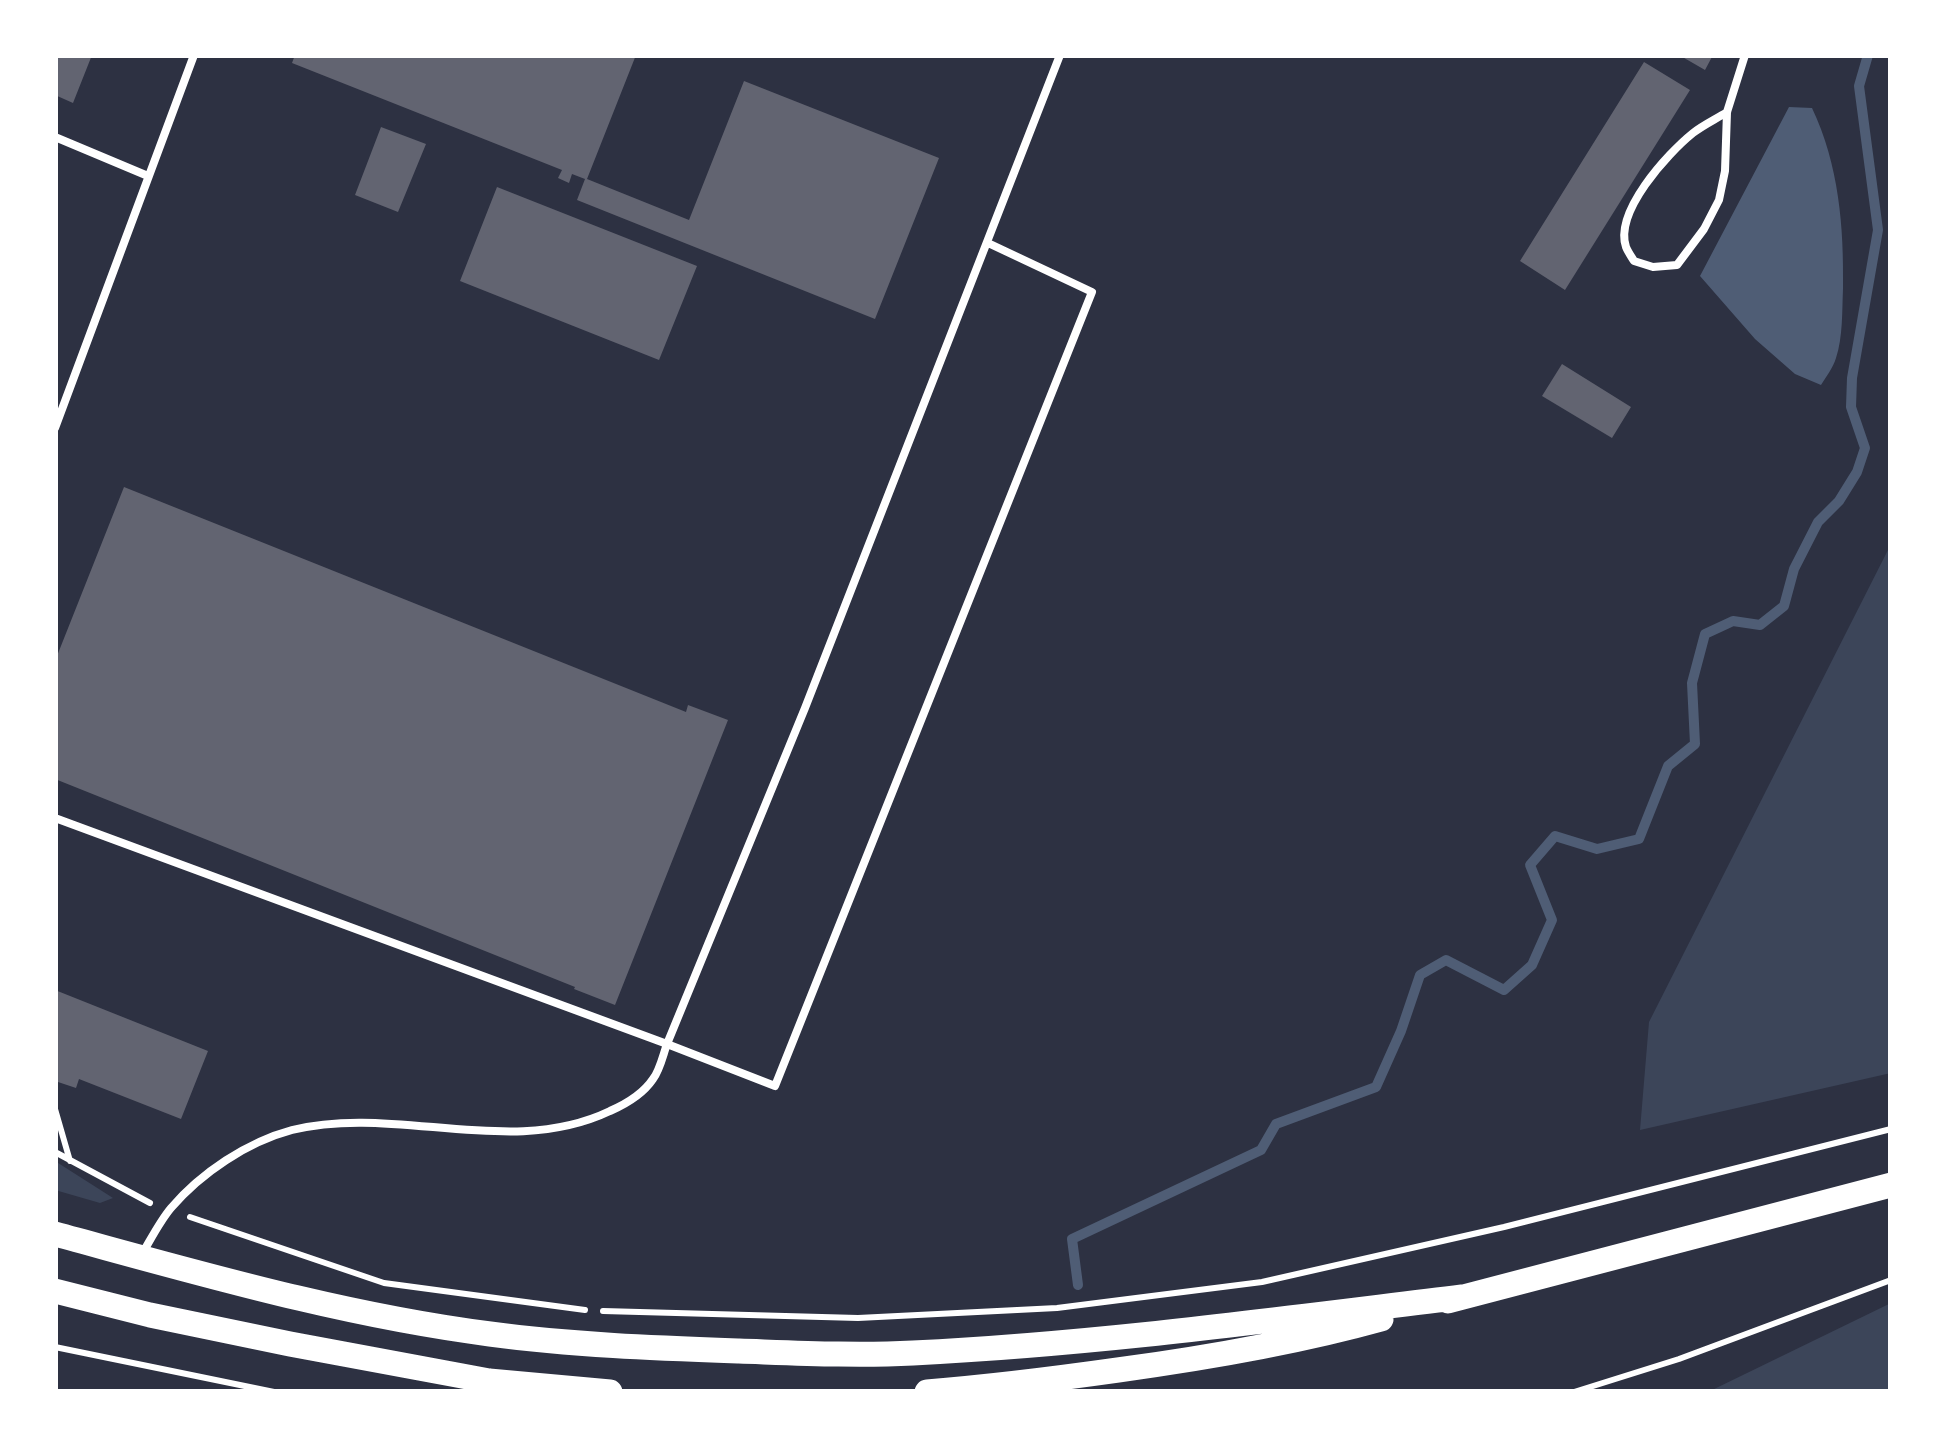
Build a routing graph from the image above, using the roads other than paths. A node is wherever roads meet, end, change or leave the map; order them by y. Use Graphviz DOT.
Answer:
graph roads {
  1 [pos="194,55"];
  2 [pos="1060,55"];
  3 [pos="1745,55"];
  4 [pos="1727,112"];
  5 [pos="55,137"];
  6 [pos="148,176"];
  7 [pos="988,243"];
  8 [pos="55,428"];
  9 [pos="55,818"];
  10 [pos="667,1044"];
  11 [pos="1891,1185"];
  12 [pos="55,1234"];
  13 [pos="140,1258"];
  14 [pos="55,1291"];
  15 [pos="1462,1298"];
  16 [pos="610,1392"];
  17 [pos="927,1392"];
  1 -- 6 [label="lane"];
  2 -- 7 [label="lane"];
  3 -- 4 [label="lane"];
  4 -- 4 [label="lane"];
  5 -- 6 [label="lane"];
  6 -- 8 [label="lane"];
  7 -- 10 [label="lane"];
  7 -- 10 [label="lane"];
  9 -- 10 [label="lane"];
  10 -- 13 [label="lane"];
  11 -- 15 [label="main road"];
  12 -- 13 [label="main road"];
  13 -- 15 [label="main road"];
  14 -- 16 [label="main road"];
  15 -- 17 [label="main road"];
}
